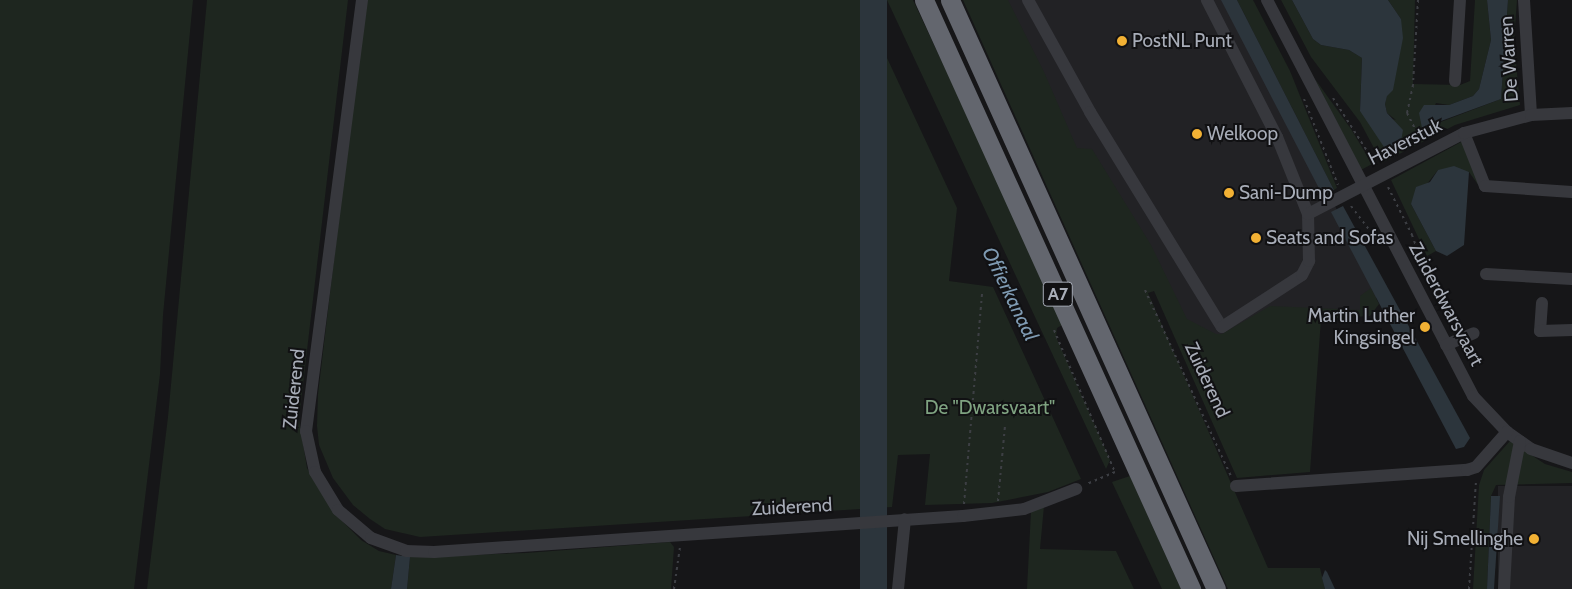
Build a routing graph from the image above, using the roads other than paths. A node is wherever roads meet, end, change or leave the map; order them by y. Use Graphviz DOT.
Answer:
graph roads {
  1 [pos="362,0"];
  2 [pos="924,0"];
  3 [pos="950,0"];
  4 [pos="1028,0"];
  5 [pos="1207,0"];
  6 [pos="1267,0"];
  7 [pos="1460,0"];
  8 [pos="1524,0"];
  9 [pos="1455,82"];
  10 [pos="1572,113"];
  11 [pos="1531,115"];
  12 [pos="1464,133"];
  13 [pos="1363,184"];
  14 [pos="1572,192"];
  15 [pos="1308,214"];
  16 [pos="1486,274"];
  17 [pos="1572,279"];
  18 [pos="1542,303"];
  19 [pos="1572,330"];
  20 [pos="1474,333"];
  21 [pos="1446,345"];
  22 [pos="1507,432"];
  23 [pos="1520,441"];
  24 [pos="1572,463"];
  25 [pos="1236,486"];
  26 [pos="1079,488"];
  27 [pos="905,519"];
  28 [pos="898,589"];
  29 [pos="1191,589"];
  30 [pos="1216,589"];
  31 [pos="1504,589"];
  1 -- 27 [label="street, Zuiderend"];
  2 -- 29 [label="highway, A7"];
  3 -- 30 [label="highway, A7"];
  4 -- 15 [label="street"];
  5 -- 15 [label="street"];
  6 -- 13 [label="street"];
  7 -- 9 [label="street"];
  8 -- 11 [label="street, De Warren"];
  10 -- 11 [label="street, Haverstuk"];
  11 -- 12 [label="street, Haverstuk"];
  12 -- 13 [label="street, Haverstuk"];
  12 -- 14 [label="street, Haverstuk"];
  13 -- 15 [label="street"];
  13 -- 21 [label="street, Zuiderdwarsvaart"];
  16 -- 17 [label="street"];
  18 -- 19 [label="street"];
  20 -- 21 [label="street"];
  21 -- 22 [label="street, Zuiderdwarsvaart"];
  22 -- 23 [label="street, Zuiderdwarsvaart"];
  22 -- 25 [label="street"];
  23 -- 24 [label="street, Zuiderdwarsvaart"];
  23 -- 31 [label="street"];
  26 -- 27 [label="street, Zuiderend"];
  27 -- 28 [label="street"];
}
